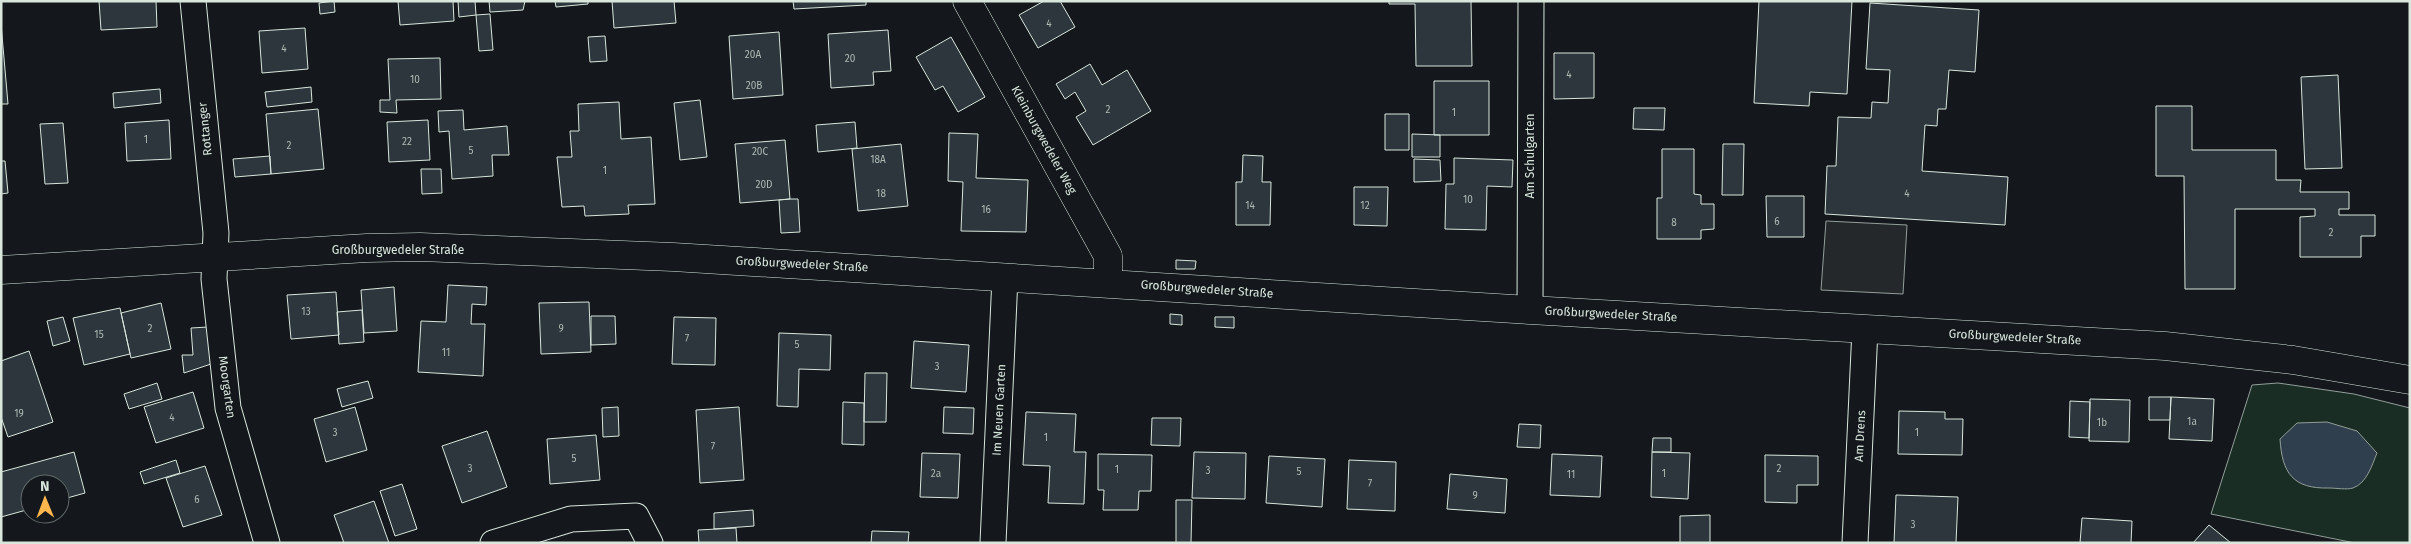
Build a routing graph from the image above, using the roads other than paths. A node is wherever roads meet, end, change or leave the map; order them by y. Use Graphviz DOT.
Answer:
graph roads {
  1 [pos="193,1"];
  2 [pos="967,1"];
  3 [pos="1531,1"];
  4 [pos="216,256"];
  5 [pos="1,270"];
  6 [pos="1005,277"];
  7 [pos="1108,282"];
  8 [pos="1530,310"];
  9 [pos="1865,329"];
  10 [pos="2410,380"];
  11 [pos="268,543"];
  12 [pos="493,543"];
  13 [pos="650,543"];
  14 [pos="993,543"];
  15 [pos="1855,543"];
  1 -- 4 [label="street, Rottanger"];
  2 -- 7 [label="street, Kleinburgwedeler Weg"];
  3 -- 8 [label="street, Am Schulgarten"];
  4 -- 5 [label="street, Großburgwedeler Straße"];
  4 -- 6 [label="street, Großburgwedeler Straße"];
  4 -- 11 [label="street, Moorgarten"];
  6 -- 7 [label="street, Großburgwedeler Straße"];
  6 -- 14 [label="street, Im Neuen Garten"];
  7 -- 8 [label="street, Großburgwedeler Straße"];
  8 -- 9 [label="street, Großburgwedeler Straße"];
  9 -- 10 [label="street, Großburgwedeler Straße"];
  9 -- 15 [label="street, Am Drens"];
  12 -- 13 [label="street"];
}
